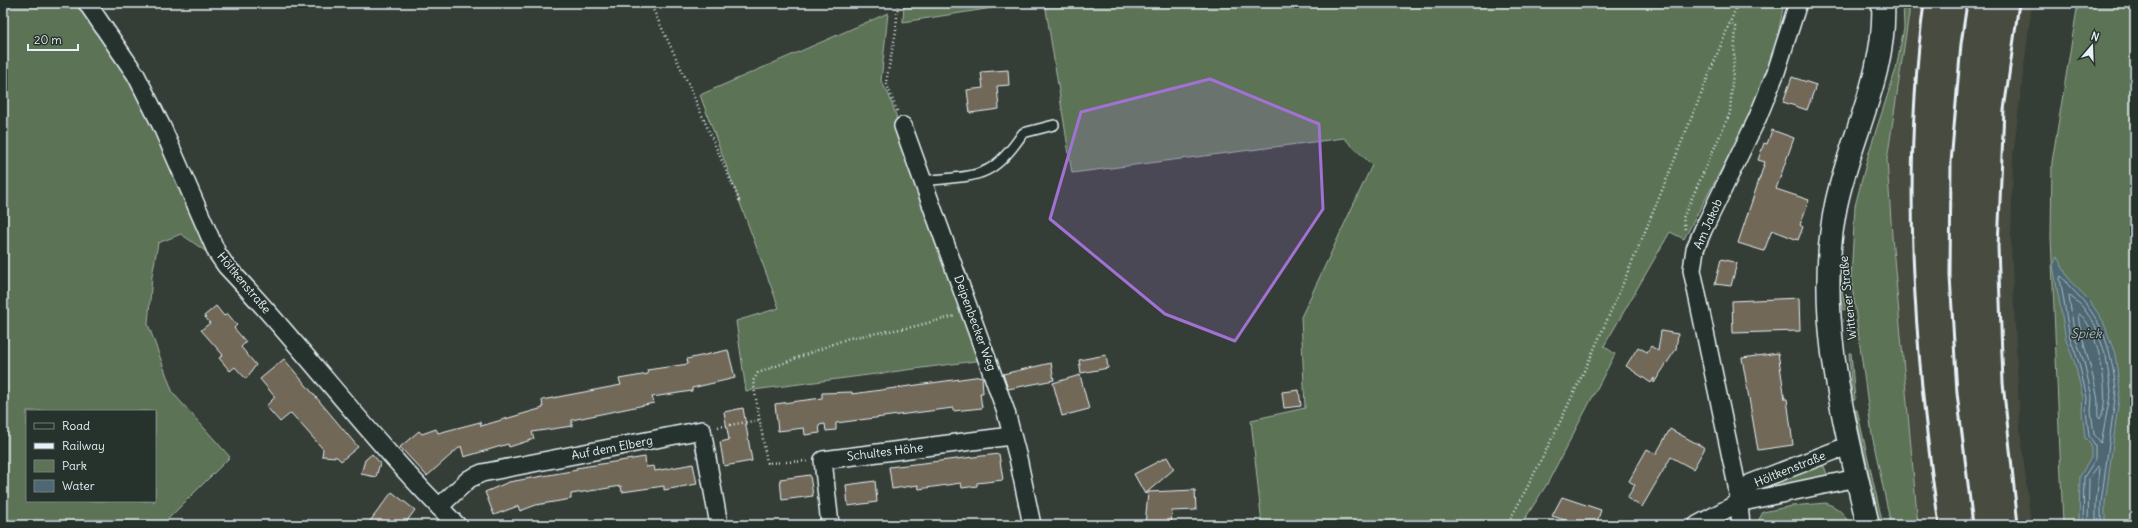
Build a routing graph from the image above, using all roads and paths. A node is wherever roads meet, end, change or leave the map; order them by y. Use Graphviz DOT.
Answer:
graph roads {
  1 [pos="88,3"];
  2 [pos="650,3"];
  3 [pos="898,3"];
  4 [pos="1738,3"];
  5 [pos="1798,3"];
  6 [pos="1883,3"];
  7 [pos="1730,22"];
  8 [pos="1054,125"];
  9 [pos="903,126"];
  10 [pos="923,181"];
  11 [pos="740,202"];
  12 [pos="1695,249"];
  13 [pos="971,312"];
  14 [pos="759,420"];
  15 [pos="702,430"];
  16 [pos="1012,436"];
  17 [pos="1850,445"];
  18 [pos="823,460"];
  19 [pos="1857,478"];
  20 [pos="1738,504"];
  21 [pos="439,508"];
  22 [pos="457,525"];
  23 [pos="719,525"];
  24 [pos="830,525"];
  25 [pos="1032,525"];
  26 [pos="1507,525"];
  27 [pos="1698,525"];
  28 [pos="1741,525"];
  29 [pos="1868,525"];
  1 -- 21 [label="street, Höltkenstraße"];
  2 -- 11 [label="path"];
  3 -- 9 [label="path"];
  4 -- 7 [label="path"];
  5 -- 12 [label="street, Am Jakob"];
  6 -- 17 [label="main road, Wittener Straße"];
  7 -- 12 [label="path"];
  7 -- 26 [label="path"];
  8 -- 10 [label="lane"];
  9 -- 10 [label="street, Deipenbecker Weg"];
  10 -- 13 [label="street, Deipenbecker Weg"];
  12 -- 20 [label="street, Am Jakob"];
  13 -- 14 [label="path"];
  13 -- 16 [label="street, Deipenbecker Weg"];
  14 -- 15 [label="path"];
  14 -- 18 [label="path"];
  15 -- 21 [label="street, Auf dem Elberg"];
  15 -- 23 [label="street"];
  16 -- 18 [label="street, Schultes Höhe"];
  16 -- 25 [label="street, Deipenbecker Weg"];
  17 -- 19 [label="main road, Wittener Straße"];
  17 -- 20 [label="street, Höltkenstraße"];
  18 -- 24 [label="street"];
  19 -- 20 [label="street, Höltkenstraße"];
  19 -- 29 [label="main road, Wittener Straße"];
  20 -- 27 [label="street, Höltkenstraße"];
  20 -- 28 [label="street, Am Jakob"];
  21 -- 22 [label="street, Höltkenstraße"];
}
